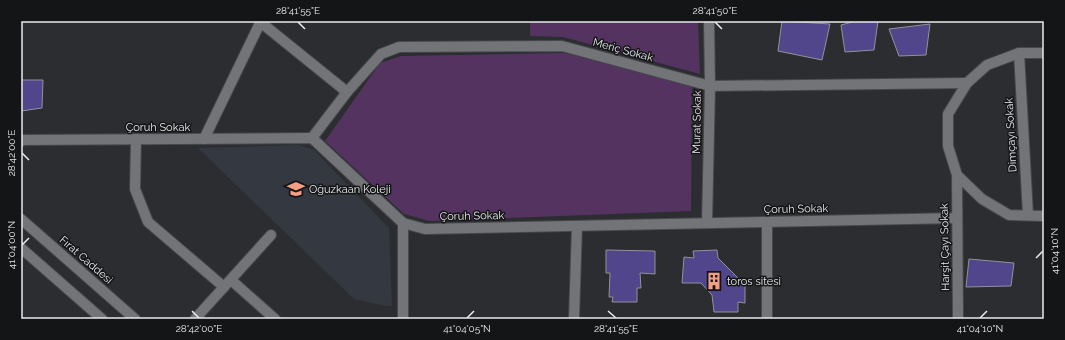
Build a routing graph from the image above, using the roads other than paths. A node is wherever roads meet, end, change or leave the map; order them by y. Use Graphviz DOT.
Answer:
graph roads {
  1 [pos="260,21"];
  2 [pos="709,21"];
  3 [pos="1044,52"];
  4 [pos="1019,54"];
  5 [pos="967,83"];
  6 [pos="710,86"];
  7 [pos="347,92"];
  8 [pos="312,138"];
  9 [pos="136,139"];
  10 [pos="204,139"];
  11 [pos="22,140"];
  12 [pos="957,175"];
  13 [pos="1028,216"];
  14 [pos="1044,216"];
  15 [pos="957,218"];
  16 [pos="21,220"];
  17 [pos="768,222"];
  18 [pos="403,223"];
  19 [pos="707,223"];
  20 [pos="577,226"];
  21 [pos="271,234"];
  22 [pos="21,248"];
  23 [pos="227,284"];
  24 [pos="102,319"];
  25 [pos="135,319"];
  26 [pos="195,319"];
  27 [pos="275,319"];
  28 [pos="402,319"];
  29 [pos="574,319"];
  30 [pos="767,319"];
  31 [pos="958,319"];
  1 -- 7 [label="street"];
  1 -- 10 [label="street"];
  2 -- 6 [label="street, Murat Sokak"];
  3 -- 4 [label="street"];
  4 -- 5 [label="street"];
  4 -- 13 [label="street, Dimçayı Sokak"];
  5 -- 6 [label="street, Meriç Sokak"];
  5 -- 12 [label="street"];
  6 -- 7 [label="street, Meriç Sokak"];
  6 -- 19 [label="street, Murat Sokak"];
  7 -- 8 [label="street, Meriç Sokak"];
  8 -- 10 [label="street, Çoruh Sokak"];
  8 -- 18 [label="street, Çoruh Sokak"];
  9 -- 10 [label="street, Çoruh Sokak"];
  9 -- 11 [label="street, Çoruh Sokak"];
  9 -- 23 [label="street"];
  12 -- 13 [label="street"];
  12 -- 15 [label="street, Harşit Çayı Sokak"];
  13 -- 14 [label="street"];
  15 -- 17 [label="street, Çoruh Sokak"];
  15 -- 31 [label="street, Harşit Çayı Sokak"];
  16 -- 25 [label="street, Fırat Caddesi"];
  17 -- 19 [label="street, Çoruh Sokak"];
  17 -- 30 [label="street"];
  18 -- 20 [label="street, Çoruh Sokak"];
  18 -- 28 [label="street"];
  19 -- 20 [label="street, Çoruh Sokak"];
  20 -- 29 [label="street"];
  21 -- 23 [label="street"];
  22 -- 24 [label="street"];
  23 -- 26 [label="street"];
  23 -- 27 [label="street"];
}
